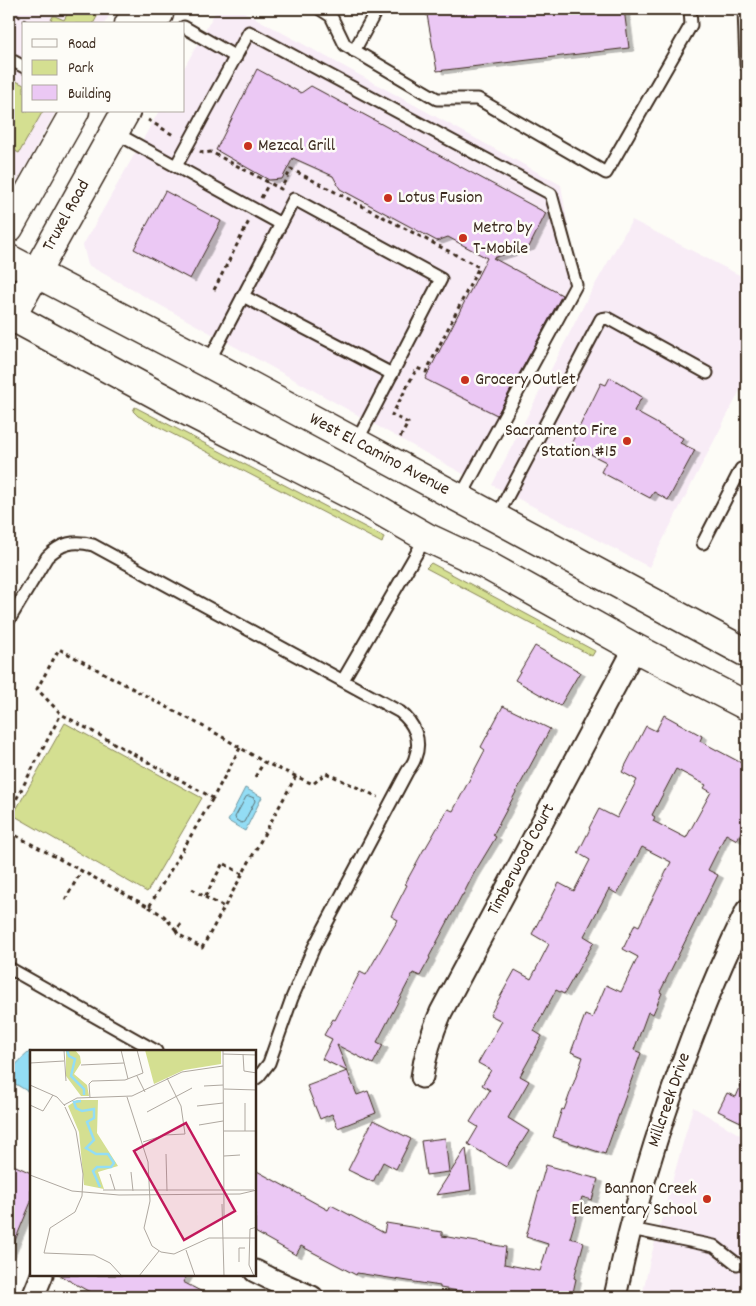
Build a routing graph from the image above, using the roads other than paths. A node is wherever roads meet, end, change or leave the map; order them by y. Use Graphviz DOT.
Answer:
graph roads {
  1 [pos="320,9"];
  2 [pos="377,9"];
  3 [pos="690,9"];
  4 [pos="744,9"];
  5 [pos="162,16"];
  6 [pos="137,22"];
  7 [pos="185,28"];
  8 [pos="354,50"];
  9 [pos="236,57"];
  10 [pos="13,61"];
  11 [pos="22,66"];
  12 [pos="746,66"];
  13 [pos="74,112"];
  14 [pos="120,122"];
  15 [pos="176,166"];
  16 [pos="281,224"];
  17 [pos="9,228"];
  18 [pos="9,259"];
  19 [pos="35,274"];
  20 [pos="243,296"];
  21 [pos="10,317"];
  22 [pos="208,363"];
  23 [pos="392,374"];
  24 [pos="707,374"];
  25 [pos="356,443"];
  26 [pos="747,473"];
  27 [pos="460,498"];
  28 [pos="496,518"];
  29 [pos="426,537"];
  30 [pos="703,543"];
  31 [pos="9,620"];
  32 [pos="635,648"];
  33 [pos="747,653"];
  34 [pos="342,680"];
  35 [pos="747,706"];
  36 [pos="747,910"];
  37 [pos="9,968"];
  38 [pos="154,1050"];
  39 [pos="422,1077"];
  40 [pos="256,1078"];
  41 [pos="630,1229"];
  42 [pos="737,1264"];
  43 [pos="256,1272"];
  44 [pos="42,1276"];
  45 [pos="33,1297"];
  46 [pos="312,1297"];
  47 [pos="615,1297"];
  1 -- 8 [label="lane"];
  2 -- 8 [label="lane"];
  3 -- 8 [label="lane"];
  4 -- 12 [label="lane"];
  5 -- 6 [label="main road"];
  7 -- 9 [label="lane"];
  9 -- 15 [label="lane"];
  9 -- 27 [label="lane"];
  10 -- 11 [label="lane"];
  13 -- 17 [label="main road"];
  14 -- 15 [label="lane"];
  14 -- 19 [label="main road, Truxel Road"];
  15 -- 16 [label="lane"];
  16 -- 20 [label="lane"];
  16 -- 23 [label="lane"];
  18 -- 19 [label="main road, West El Camino Avenue"];
  19 -- 21 [label="main road, Truxel Road"];
  19 -- 22 [label="main road, West El Camino Avenue"];
  20 -- 22 [label="lane"];
  20 -- 23 [label="lane"];
  21 -- 29 [label="main road"];
  22 -- 25 [label="main road, West El Camino Avenue"];
  23 -- 25 [label="lane"];
  24 -- 28 [label="lane"];
  25 -- 27 [label="main road, West El Camino Avenue"];
  26 -- 30 [label="lane"];
  27 -- 28 [label="main road, West El Camino Avenue"];
  28 -- 33 [label="main road, West El Camino Avenue"];
  29 -- 32 [label="main road"];
  29 -- 34 [label="lane"];
  31 -- 34 [label="lane"];
  32 -- 35 [label="main road"];
  32 -- 39 [label="street, Timberwood Court"];
  34 -- 40 [label="lane"];
  36 -- 41 [label="street, Millcreek Drive"];
  37 -- 38 [label="lane"];
  41 -- 42 [label="lane"];
  41 -- 47 [label="street, Millcreek Drive"];
  43 -- 46 [label="street"];
  44 -- 45 [label="street"];
}
